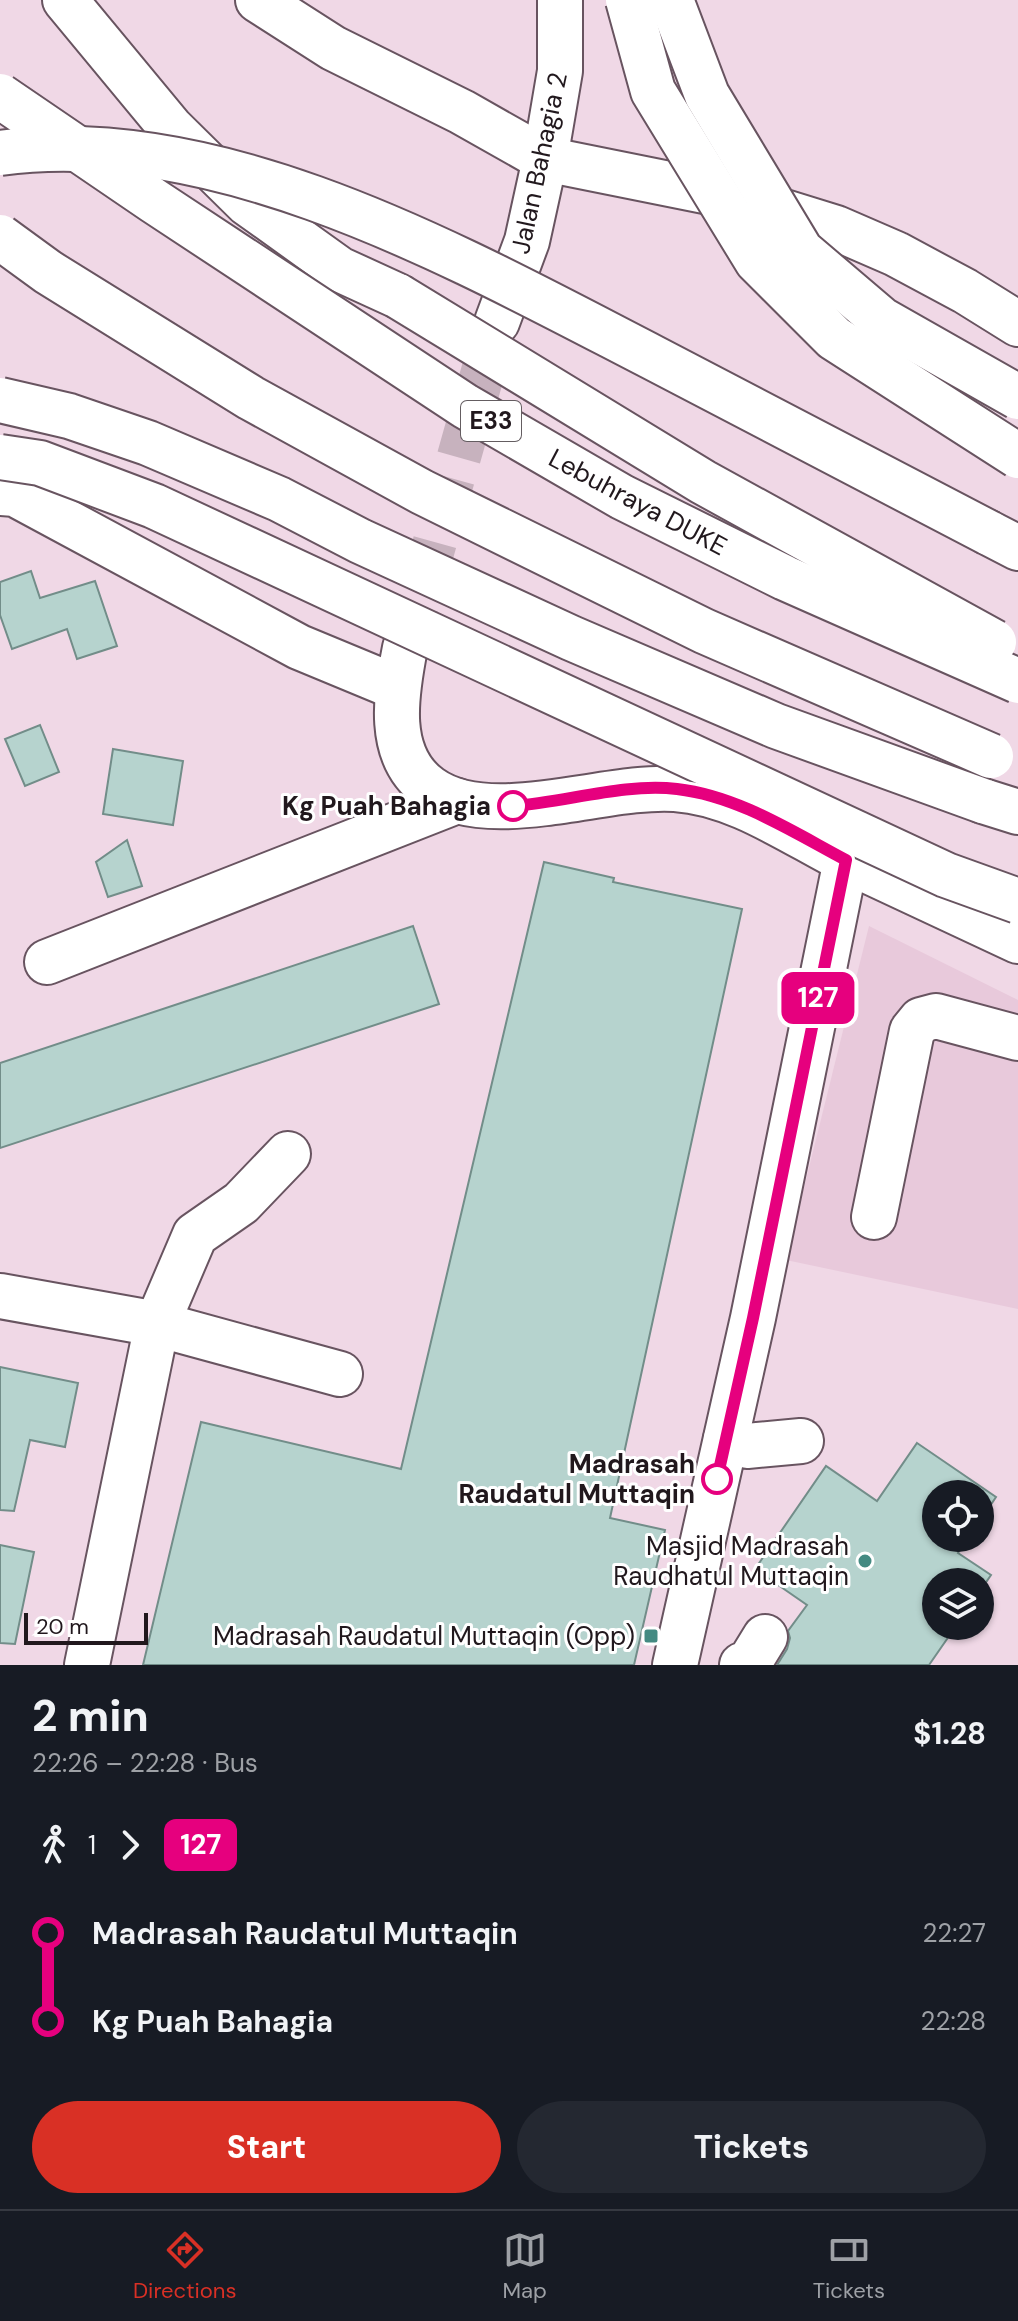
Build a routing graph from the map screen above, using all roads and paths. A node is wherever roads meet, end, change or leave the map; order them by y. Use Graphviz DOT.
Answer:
graph roads {
  1 [pos="65,0"];
  2 [pos="258,0"];
  3 [pos="560,0"];
  4 [pos="628,0"];
  5 [pos="671,0"];
  6 [pos="0,96"];
  7 [pos="0,153"];
  8 [pos="545,159"];
  9 [pos="0,237"];
  10 [pos="497,322"];
  11 [pos="1018,324"];
  12 [pos="1018,397"];
  13 [pos="0,400"];
  14 [pos="1018,456"];
  15 [pos="0,457"];
  16 [pos="0,493"];
  17 [pos="1003,540"];
  18 [pos="1015,662"];
  19 [pos="1005,761"];
  20 [pos="457,801"];
  21 [pos="1000,807"];
  22 [pos="846,860"];
  23 [pos="1018,901"];
  24 [pos="1018,941"];
  25 [pos="47,962"];
  26 [pos="1018,1038"];
  27 [pos="288,1154"];
  28 [pos="874,1217"];
  29 [pos="0,1296"];
  30 [pos="157,1324"];
  31 [pos="340,1374"];
  32 [pos="726,1439"];
  33 [pos="801,1441"];
  34 [pos="87,1665"];
  35 [pos="675,1665"];
  1 -- 18 [label="main road, bridge"];
  2 -- 8 [label="main road"];
  3 -- 8 [label="main road, Jalan Bahagia 2"];
  4 -- 14 [label="main road, bridge"];
  5 -- 12 [label="main road, bridge"];
  6 -- 18 [label="main road, Lebuhraya DUKE / E33, bridge"];
  7 -- 17 [label="main road, bridge"];
  8 -- 10 [label="main road, Jalan Bahagia 2"];
  8 -- 11 [label="main road"];
  9 -- 19 [label="main road, bridge"];
  13 -- 21 [label="main road, bridge"];
  15 -- 23 [label="main road, bridge"];
  16 -- 20 [label="main road"];
  20 -- 22 [label="main road"];
  20 -- 25 [label="main road"];
  22 -- 24 [label="main road"];
  22 -- 32 [label="main road"];
  26 -- 28 [label="main road"];
  27 -- 30 [label="main road"];
  29 -- 30 [label="main road"];
  30 -- 31 [label="main road"];
  30 -- 34 [label="main road"];
  32 -- 33 [label="main road"];
  32 -- 35 [label="main road"];
}
